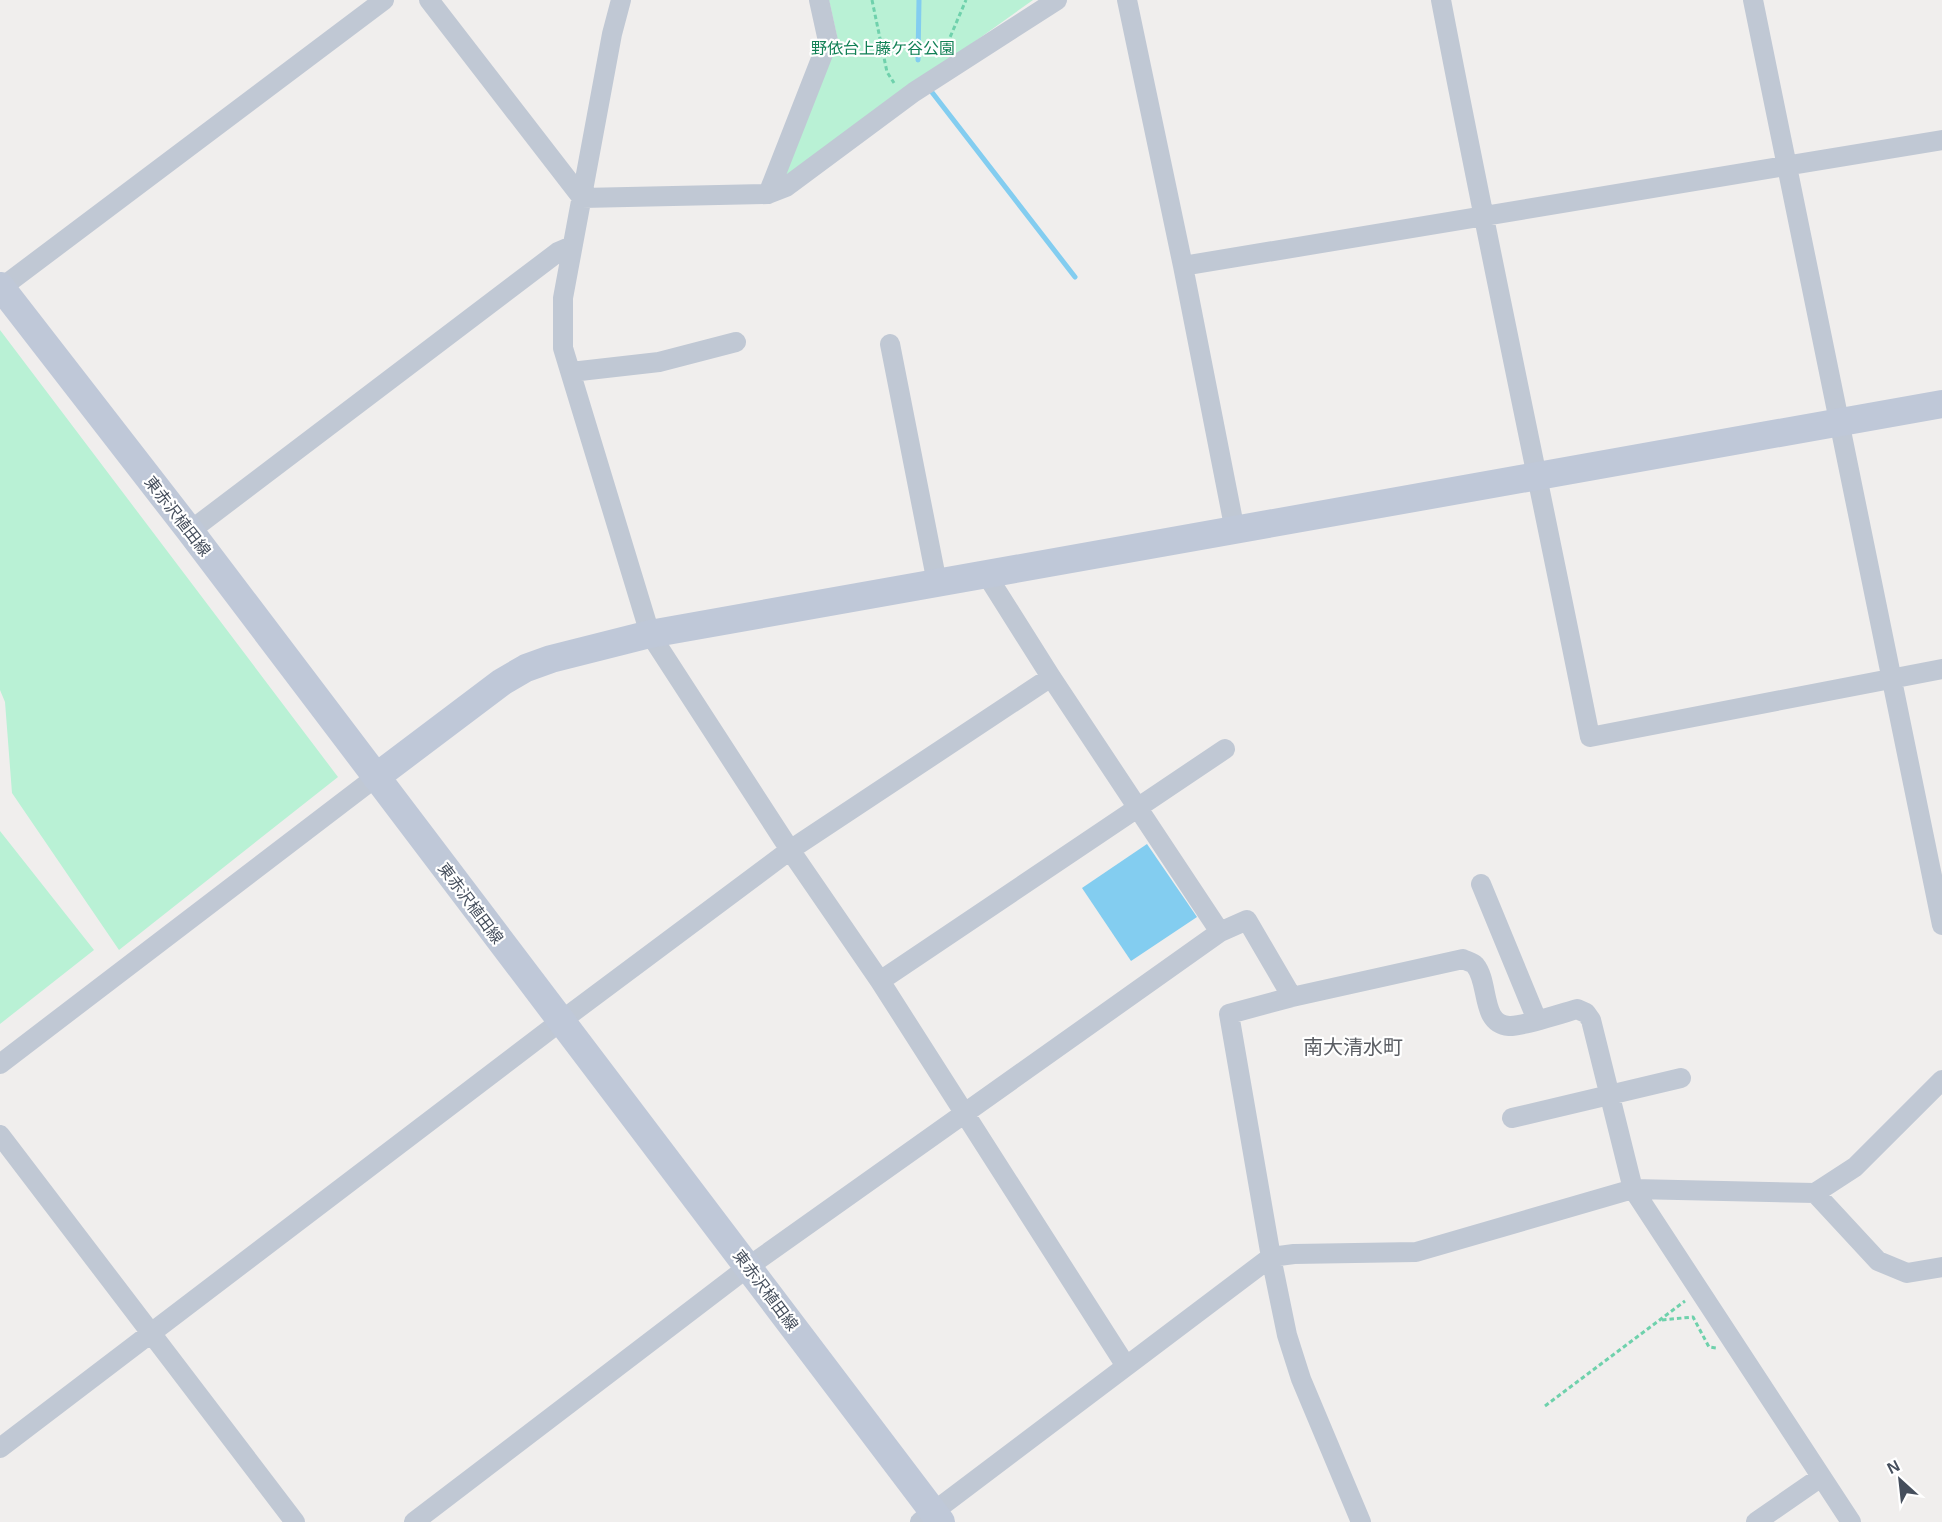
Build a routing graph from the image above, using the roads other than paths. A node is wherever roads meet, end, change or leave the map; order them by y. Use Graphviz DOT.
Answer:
graph roads {
  1 [pos="384,0"];
  2 [pos="429,0"];
  3 [pos="621,0"];
  4 [pos="819,0"];
  5 [pos="1057,0"];
  6 [pos="1127,0"];
  7 [pos="1441,0"];
  8 [pos="1753,0"];
  9 [pos="1942,140"];
  10 [pos="1787,165"];
  11 [pos="768,194"];
  12 [pos="582,198"];
  13 [pos="1483,216"];
  14 [pos="572,246"];
  15 [pos="1183,266"];
  16 [pos="0,287"];
  17 [pos="736,342"];
  18 [pos="890,344"];
  19 [pos="571,372"];
  20 [pos="1942,404"];
  21 [pos="1840,422"];
  22 [pos="1538,476"];
  23 [pos="190,531"];
  24 [pos="1235,531"];
  25 [pos="986,574"];
  26 [pos="937,583"];
  27 [pos="650,634"];
  28 [pos="1942,669"];
  29 [pos="1051,677"];
  30 [pos="1890,679"];
  31 [pos="1225,749"];
  32 [pos="376,777"];
  33 [pos="1137,806"];
  34 [pos="790,850"];
  35 [pos="1481,884"];
  36 [pos="1942,925"];
  37 [pos="1220,932"];
  38 [pos="880,981"];
  39 [pos="1292,997"];
  40 [pos="1537,1020"];
  41 [pos="561,1021"];
  42 [pos="0,1064"];
  43 [pos="1681,1078"];
  44 [pos="1942,1080"];
  45 [pos="1609,1095"];
  46 [pos="965,1112"];
  47 [pos="1512,1118"];
  48 [pos="0,1135"];
  49 [pos="1633,1189"];
  50 [pos="1815,1193"];
  51 [pos="1271,1257"];
  52 [pos="748,1267"];
  53 [pos="1942,1268"];
  54 [pos="152,1333"];
  55 [pos="1126,1366"];
  56 [pos="0,1448"];
  57 [pos="1821,1477"];
  58 [pos="931,1519"];
  59 [pos="1845,1520"];
  60 [pos="295,1522"];
  61 [pos="414,1522"];
  62 [pos="1361,1522"];
  63 [pos="1756,1522"];
  1 -- 16 [label="street"];
  2 -- 12 [label="street"];
  3 -- 12 [label="street"];
  4 -- 11 [label="street"];
  5 -- 11 [label="street"];
  6 -- 15 [label="street"];
  7 -- 13 [label="street"];
  8 -- 10 [label="street"];
  9 -- 10 [label="street"];
  10 -- 13 [label="street"];
  10 -- 21 [label="street"];
  11 -- 12 [label="street"];
  12 -- 14 [label="street"];
  13 -- 15 [label="street"];
  13 -- 22 [label="street"];
  14 -- 19 [label="street"];
  14 -- 23 [label="street"];
  15 -- 24 [label="street"];
  16 -- 23 [label="street, 東赤沢植田線"];
  17 -- 19 [label="street"];
  18 -- 26 [label="street"];
  19 -- 27 [label="street"];
  20 -- 21 [label="street"];
  21 -- 22 [label="street"];
  21 -- 30 [label="street"];
  22 -- 24 [label="street"];
  22 -- 30 [label="street"];
  23 -- 32 [label="street, 東赤沢植田線"];
  24 -- 25 [label="street"];
  25 -- 26 [label="street"];
  25 -- 29 [label="street"];
  26 -- 27 [label="street"];
  27 -- 32 [label="street"];
  27 -- 34 [label="street"];
  28 -- 30 [label="street"];
  29 -- 33 [label="street"];
  29 -- 34 [label="street"];
  30 -- 36 [label="street"];
  31 -- 33 [label="street"];
  32 -- 41 [label="street, 東赤沢植田線"];
  32 -- 42 [label="street"];
  33 -- 37 [label="street"];
  33 -- 38 [label="street"];
  34 -- 38 [label="street"];
  34 -- 41 [label="street"];
  35 -- 40 [label="street"];
  37 -- 39 [label="street"];
  37 -- 46 [label="street"];
  38 -- 46 [label="street"];
  39 -- 40 [label="street"];
  39 -- 51 [label="street"];
  40 -- 45 [label="street"];
  41 -- 52 [label="street, 東赤沢植田線"];
  41 -- 54 [label="street"];
  43 -- 45 [label="street"];
  44 -- 50 [label="street"];
  45 -- 47 [label="street"];
  45 -- 49 [label="street"];
  46 -- 52 [label="street"];
  46 -- 55 [label="street"];
  48 -- 54 [label="street"];
  49 -- 50 [label="street"];
  49 -- 51 [label="street"];
  49 -- 57 [label="street"];
  50 -- 53 [label="street"];
  51 -- 55 [label="street"];
  51 -- 62 [label="street"];
  52 -- 58 [label="street, 東赤沢植田線"];
  52 -- 61 [label="street"];
  54 -- 56 [label="street"];
  54 -- 60 [label="street"];
  55 -- 58 [label="street"];
  57 -- 59 [label="street"];
  57 -- 63 [label="street"];
}
